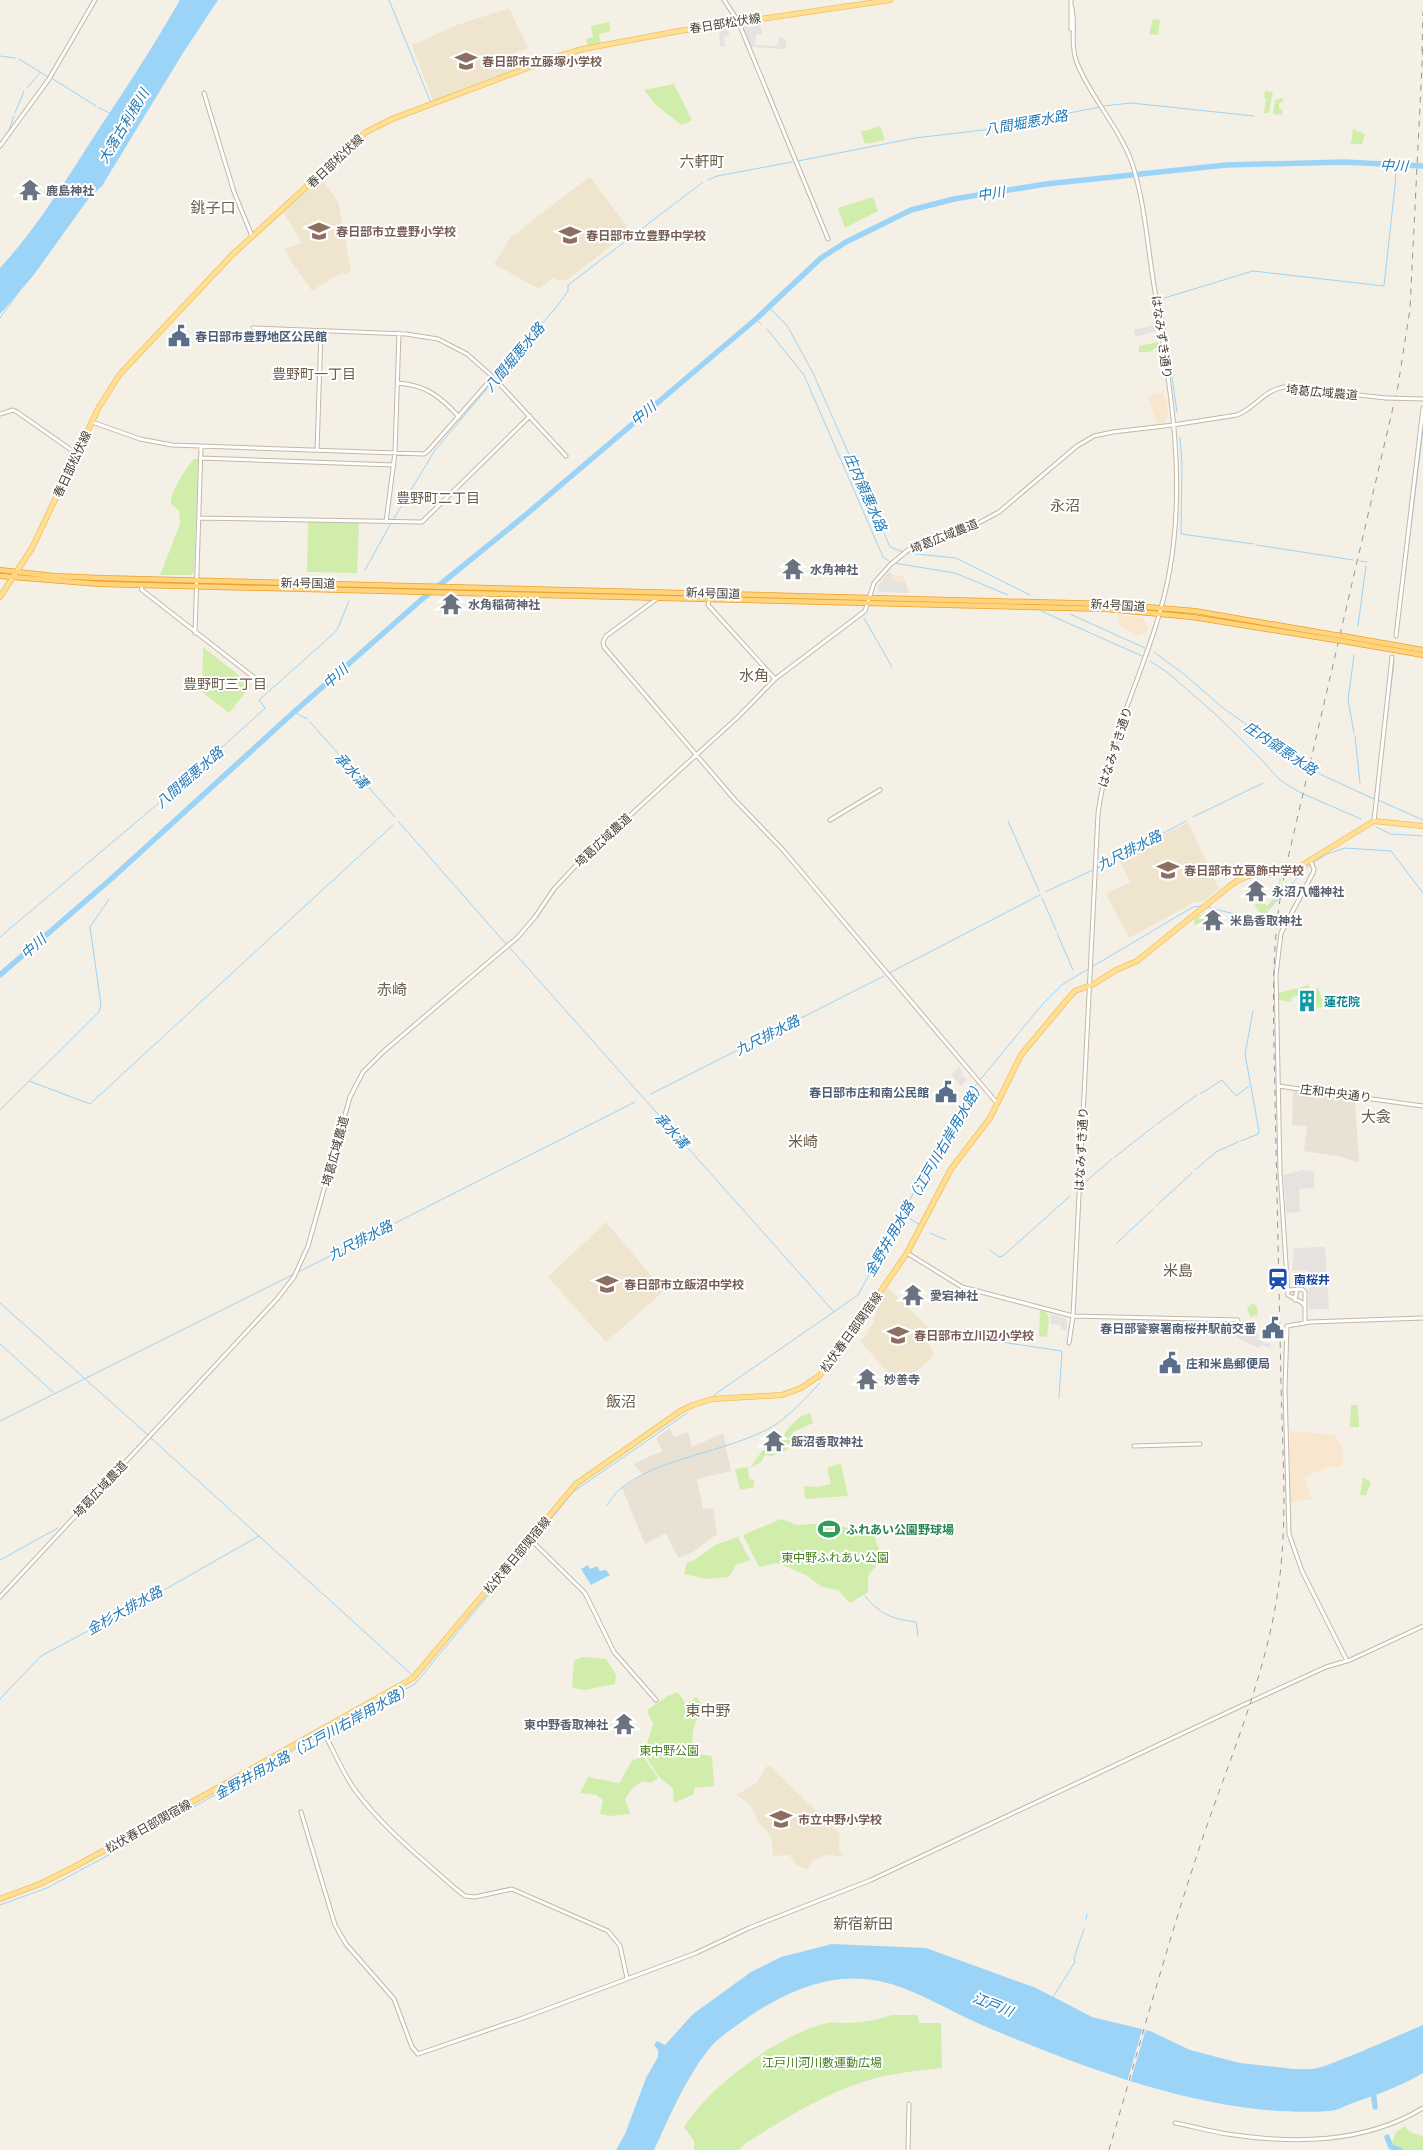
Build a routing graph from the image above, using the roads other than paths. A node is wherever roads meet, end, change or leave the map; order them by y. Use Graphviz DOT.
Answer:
graph roads {
  1 [pos="95,0"];
  2 [pos="724,0"];
  3 [pos="890,0"];
  4 [pos="1071,0"];
  5 [pos="738,21"];
  6 [pos="204,93"];
  7 [pos="0,146"];
  8 [pos="252,236"];
  9 [pos="828,239"];
  10 [pos="253,328"];
  11 [pos="321,331"];
  12 [pos="399,333"];
  13 [pos="494,378"];
  14 [pos="398,383"];
  15 [pos="1423,399"];
  16 [pos="1423,408"];
  17 [pos="0,414"];
  18 [pos="530,416"];
  19 [pos="459,417"];
  20 [pos="92,422"];
  21 [pos="1174,425"];
  22 [pos="201,447"];
  23 [pos="317,450"];
  24 [pos="395,453"];
  25 [pos="77,454"];
  26 [pos="566,456"];
  27 [pos="200,458"];
  28 [pos="394,465"];
  29 [pos="198,518"];
  30 [pos="390,522"];
  31 [pos="0,570"];
  32 [pos="17,572"];
  33 [pos="0,576"];
  34 [pos="13,578"];
  35 [pos="197,580"];
  36 [pos="141,585"];
  37 [pos="196,586"];
  38 [pos="667,592"];
  39 [pos="0,597"];
  40 [pos="658,597"];
  41 [pos="709,599"];
  42 [pos="868,600"];
  43 [pos="1161,610"];
  44 [pos="195,633"];
  45 [pos="1396,636"];
  46 [pos="1343,639"];
  47 [pos="1423,650"];
  48 [pos="1423,655"];
  49 [pos="1392,658"];
  50 [pos="775,679"];
  51 [pos="265,686"];
  52 [pos="697,755"];
  53 [pos="880,790"];
  54 [pos="830,820"];
  55 [pos="1374,821"];
  56 [pos="1423,826"];
  57 [pos="1310,860"];
  58 [pos="1089,986"];
  59 [pos="1278,1086"];
  60 [pos="997,1104"];
  61 [pos="1423,1106"];
  62 [pos="907,1253"];
  63 [pos="1297,1289"];
  64 [pos="1288,1290"];
  65 [pos="1295,1300"];
  66 [pos="1305,1306"];
  67 [pos="1073,1316"];
  68 [pos="1423,1318"];
  69 [pos="1238,1320"];
  70 [pos="1305,1323"];
  71 [pos="1069,1343"];
  72 [pos="1200,1444"];
  73 [pos="1134,1446"];
  74 [pos="532,1540"];
  75 [pos="0,1597"];
  76 [pos="1423,1626"];
  77 [pos="1347,1661"];
  78 [pos="656,1700"];
  79 [pos="322,1729"];
  80 [pos="301,1812"];
  81 [pos="0,1899"];
  82 [pos="627,1978"];
  83 [pos="909,2104"];
  84 [pos="1423,2108"];
  85 [pos="1175,2123"];
  86 [pos="908,2150"];
  1 -- 7 [label="street"];
  2 -- 5 [label="street"];
  3 -- 5 [label="main road, 春日部松伏線"];
  4 -- 21 [label="street, はなみずき通り"];
  5 -- 8 [label="main road, 春日部松伏線"];
  5 -- 9 [label="street"];
  6 -- 8 [label="street"];
  8 -- 20 [label="main road, 春日部松伏線"];
  10 -- 11 [label="street"];
  11 -- 12 [label="street"];
  11 -- 23 [label="street"];
  12 -- 13 [label="street"];
  12 -- 14 [label="street"];
  13 -- 18 [label="street"];
  13 -- 19 [label="street"];
  14 -- 19 [label="street"];
  14 -- 24 [label="street"];
  15 -- 21 [label="street, 埼葛広域農道, bridge"];
  16 -- 45 [label="street"];
  17 -- 25 [label="street"];
  18 -- 26 [label="street"];
  18 -- 30 [label="street"];
  19 -- 24 [label="street"];
  20 -- 22 [label="street"];
  20 -- 25 [label="main road, 春日部松伏線"];
  21 -- 42 [label="street, 埼葛広域農道"];
  21 -- 43 [label="street, はなみずき通り"];
  22 -- 23 [label="street"];
  22 -- 27 [label="street"];
  23 -- 24 [label="street"];
  24 -- 28 [label="street"];
  25 -- 32 [label="main road, 春日部松伏線"];
  27 -- 28 [label="street"];
  27 -- 29 [label="street"];
  28 -- 30 [label="street"];
  29 -- 30 [label="street"];
  29 -- 35 [label="street"];
  31 -- 32 [label="highway, 新4号国道"];
  32 -- 34 [label="main road, 春日部松伏線"];
  32 -- 35 [label="highway, 新4号国道"];
  33 -- 34 [label="highway, 新4号国道"];
  34 -- 36 [label="highway, 新4号国道"];
  34 -- 39 [label="main road, 春日部松伏線"];
  35 -- 37 [label="street"];
  35 -- 38 [label="highway, 新4号国道"];
  36 -- 37 [label="highway, 新4号国道"];
  36 -- 44 [label="street"];
  37 -- 40 [label="highway, 新4号国道"];
  37 -- 44 [label="street"];
  38 -- 40 [label="street"];
  38 -- 42 [label="highway, 新4号国道"];
  40 -- 41 [label="highway, 新4号国道"];
  40 -- 52 [label="street"];
  41 -- 42 [label="highway, 新4号国道"];
  41 -- 50 [label="street"];
  42 -- 43 [label="highway, 新4号国道"];
  42 -- 50 [label="street, 埼葛広域農道"];
  43 -- 46 [label="highway, 新4号国道, bridge"];
  43 -- 58 [label="street, はなみずき通り"];
  44 -- 51 [label="street"];
  46 -- 47 [label="highway, 新4号国道"];
  46 -- 48 [label="highway, 新4号国道"];
  49 -- 55 [label="street"];
  50 -- 52 [label="street, 埼葛広域農道"];
  52 -- 60 [label="street"];
  52 -- 75 [label="street, 埼葛広域農道"];
  53 -- 54 [label="street"];
  55 -- 56 [label="main road"];
  55 -- 57 [label="main road, 松伏春日部関宿線"];
  57 -- 58 [label="main road, 松伏春日部関宿線"];
  57 -- 59 [label="street"];
  58 -- 60 [label="main road, 松伏春日部関宿線"];
  58 -- 67 [label="street, はなみずき通り"];
  59 -- 61 [label="street, 庄和中央通り"];
  59 -- 64 [label="street"];
  60 -- 62 [label="main road, 松伏春日部関宿線"];
  62 -- 67 [label="street"];
  62 -- 74 [label="main road, 松伏春日部関宿線"];
  63 -- 64 [label="street"];
  63 -- 65 [label="street"];
  63 -- 66 [label="street"];
  64 -- 65 [label="street"];
  65 -- 66 [label="street"];
  66 -- 70 [label="street"];
  67 -- 69 [label="street"];
  67 -- 71 [label="street, はなみずき通り"];
  68 -- 70 [label="street"];
  70 -- 77 [label="street"];
  72 -- 73 [label="street"];
  74 -- 78 [label="street"];
  74 -- 79 [label="main road, 松伏春日部関宿線"];
  76 -- 77 [label="street"];
  77 -- 82 [label="street"];
  79 -- 81 [label="main road, 松伏春日部関宿線"];
  79 -- 82 [label="street"];
  80 -- 82 [label="street"];
  83 -- 86 [label="street"];
  84 -- 85 [label="street"];
}
